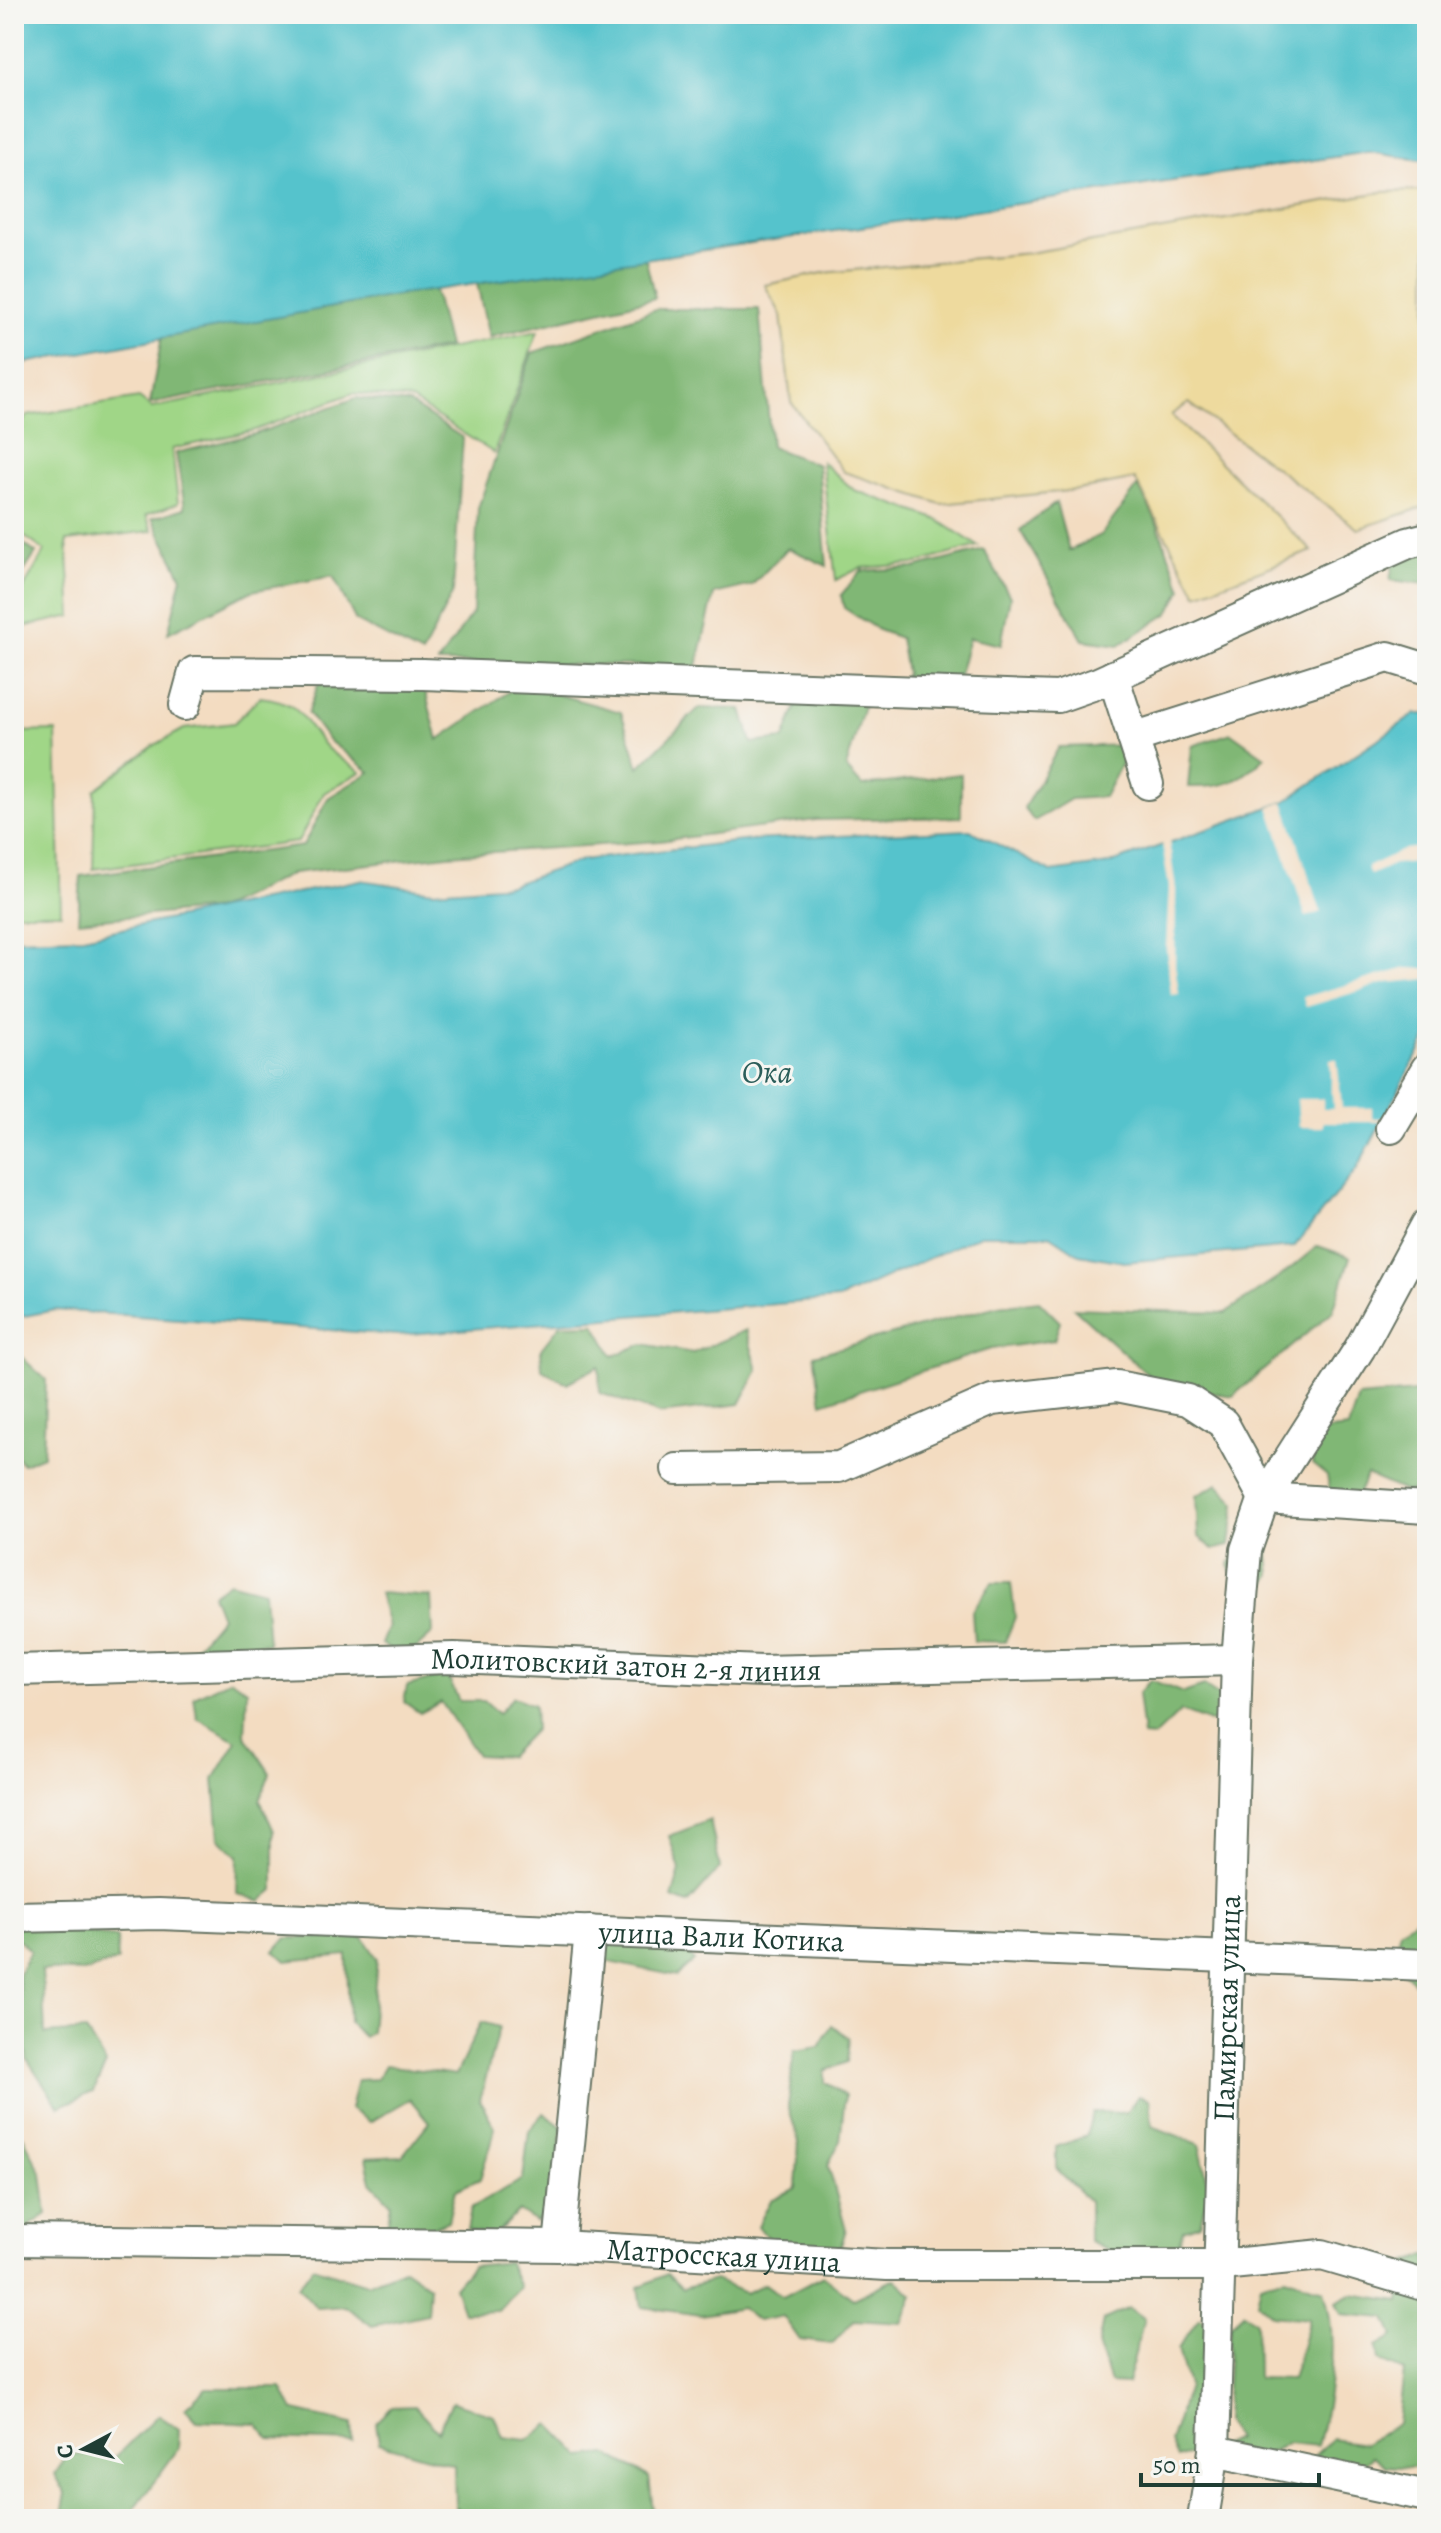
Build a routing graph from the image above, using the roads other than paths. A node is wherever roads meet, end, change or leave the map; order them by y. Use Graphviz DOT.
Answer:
graph roads {
  1 [pos="1427,538"];
  2 [pos="1427,669"];
  3 [pos="1113,676"];
  4 [pos="185,705"];
  5 [pos="1133,738"];
  6 [pos="1148,784"];
  7 [pos="1427,1068"];
  8 [pos="1391,1128"];
  9 [pos="1427,1224"];
  10 [pos="677,1469"];
  11 [pos="1264,1498"];
  12 [pos="1427,1508"];
  13 [pos="1237,1660"];
  14 [pos="14,1670"];
  15 [pos="14,1917"];
  16 [pos="590,1931"];
  17 [pos="1231,1956"];
  18 [pos="1427,1965"];
  19 [pos="14,2240"];
  20 [pos="559,2246"];
  21 [pos="1221,2265"];
  22 [pos="1427,2286"];
  23 [pos="1214,2451"];
  24 [pos="1427,2496"];
  25 [pos="1203,2519"];
  1 -- 3 [label="street"];
  2 -- 5 [label="street"];
  3 -- 4 [label="street"];
  3 -- 5 [label="street"];
  5 -- 6 [label="street"];
  7 -- 8 [label="street"];
  9 -- 11 [label="street, Памирская улица"];
  10 -- 11 [label="street"];
  11 -- 12 [label="street"];
  11 -- 13 [label="street, Памирская улица"];
  13 -- 14 [label="street, Молитовский затон 2-я линия"];
  13 -- 17 [label="street, Памирская улица"];
  15 -- 16 [label="street, улица Вали Котика"];
  16 -- 17 [label="street, улица Вали Котика"];
  16 -- 20 [label="street"];
  17 -- 18 [label="street, улица Вали Котика"];
  17 -- 21 [label="street, Памирская улица"];
  19 -- 20 [label="street, Матросская улица"];
  20 -- 21 [label="street, Матросская улица"];
  21 -- 22 [label="street, Матросская улица"];
  21 -- 23 [label="street, Памирская улица"];
  23 -- 24 [label="street"];
  23 -- 25 [label="street, Памирская улица"];
}
